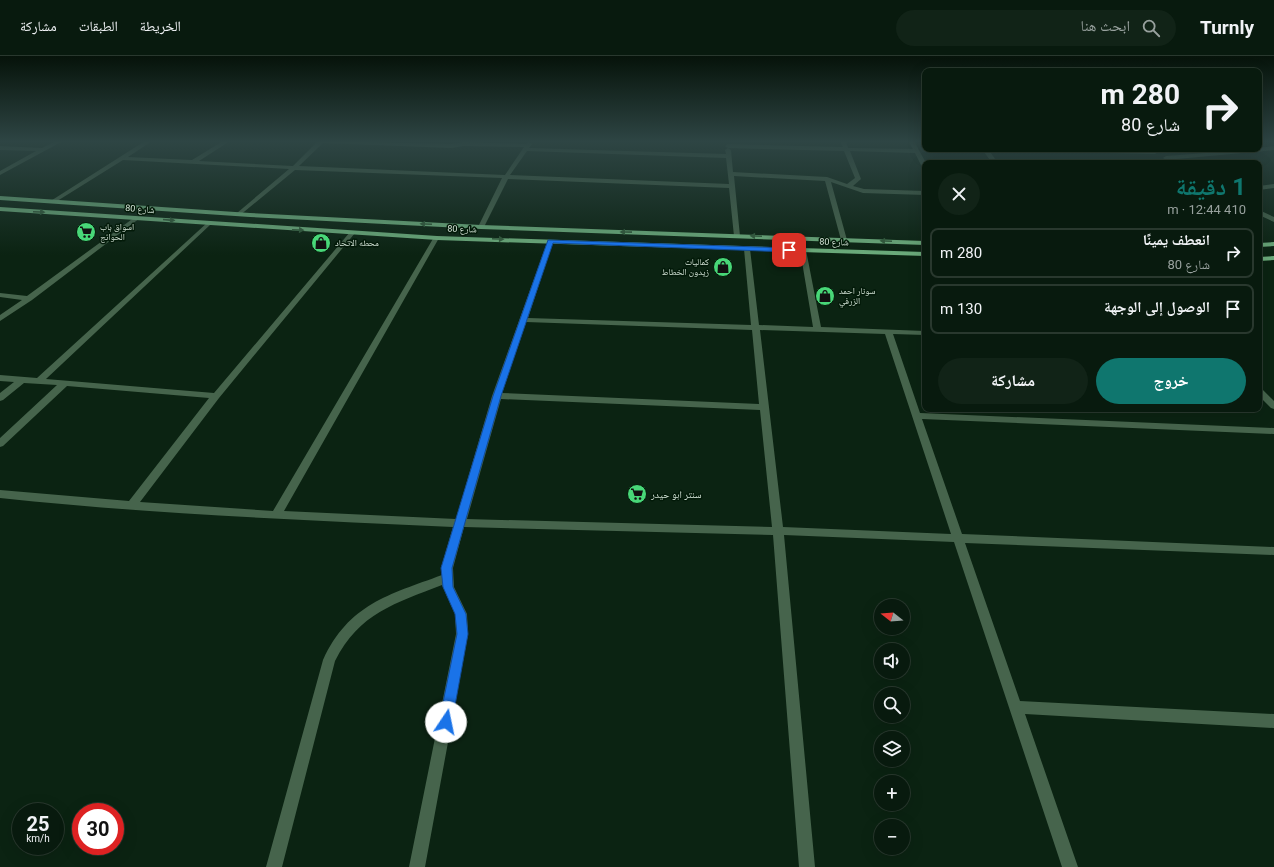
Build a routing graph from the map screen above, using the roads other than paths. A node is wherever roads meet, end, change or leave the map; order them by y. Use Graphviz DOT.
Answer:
graph roads {
  1 [pos="506,178"];
  2 [pos="89,179"];
  3 [pos="281,179"];
  4 [pos="530,179"];
  5 [pos="730,179"];
  6 [pos="827,179"];
  7 [pos="858,179"];
  8 [pos="731,186"];
  9 [pos="848,186"];
  10 [pos="1274,186"];
  11 [pos="1262,188"];
  12 [pos="922,193"];
  13 [pos="0,198"];
  14 [pos="52,202"];
  15 [pos="0,209"];
  16 [pos="239,214"];
  17 [pos="1262,214"];
  18 [pos="137,218"];
  19 [pos="1274,220"];
  20 [pos="208,224"];
  21 [pos="481,227"];
  22 [pos="521,229"];
  23 [pos="584,231"];
  24 [pos="352,233"];
  25 [pos="737,236"];
  26 [pos="436,238"];
  27 [pos="519,240"];
  28 [pos="844,240"];
  29 [pos="550,242"];
  30 [pos="582,243"];
  31 [pos="922,243"];
  32 [pos="1274,244"];
  33 [pos="1262,245"];
  34 [pos="747,249"];
  35 [pos="803,250"];
  36 [pos="922,254"];
  37 [pos="1274,258"];
  38 [pos="1262,259"];
  39 [pos="0,295"];
  40 [pos="30,298"];
  41 [pos="0,319"];
  42 [pos="523,320"];
  43 [pos="756,327"];
  44 [pos="817,330"];
  45 [pos="888,332"];
  46 [pos="922,333"];
  47 [pos="0,378"];
  48 [pos="22,380"];
  49 [pos="39,381"];
  50 [pos="65,383"];
  51 [pos="1262,394"];
  52 [pos="216,396"];
  53 [pos="497,396"];
  54 [pos="0,398"];
  55 [pos="1274,406"];
  56 [pos="764,407"];
  57 [pos="917,416"];
  58 [pos="1274,431"];
  59 [pos="0,444"];
  60 [pos="0,494"];
  61 [pos="132,505"];
  62 [pos="276,515"];
  63 [pos="460,523"];
  64 [pos="778,531"];
  65 [pos="959,539"];
  66 [pos="1274,551"];
  67 [pos="446,578"];
  68 [pos="1016,707"];
  69 [pos="1274,721"];
  70 [pos="274,867"];
  71 [pos="418,867"];
  72 [pos="807,867"];
  73 [pos="1070,867"];
  1 -- 21 [label="street"];
  2 -- 14 [label="street"];
  3 -- 16 [label="street"];
  4 -- 8 [label="street"];
  5 -- 8 [label="street"];
  6 -- 9 [label="street"];
  6 -- 28 [label="street"];
  7 -- 9 [label="street"];
  8 -- 25 [label="street"];
  9 -- 12 [label="street"];
  10 -- 11 [label="street"];
  13 -- 14 [label="main road, شارع 80"];
  14 -- 16 [label="main road, شارع 80"];
  15 -- 18 [label="main road, شارع 80, one-way"];
  21 -- 16 [label="main road, شارع 80, one-way"];
  17 -- 19 [label="street"];
  18 -- 20 [label="main road, شارع 80, one-way"];
  18 -- 40 [label="street"];
  20 -- 24 [label="main road, شارع 80, one-way"];
  20 -- 49 [label="street"];
  21 -- 22 [label="main road, شارع 80"];
  22 -- 23 [label="main road, شارع 80"];
  22 -- 27 [label="main road"];
  25 -- 23 [label="main road, شارع 80, one-way"];
  23 -- 30 [label="main road"];
  24 -- 26 [label="main road, شارع 80"];
  24 -- 52 [label="street"];
  28 -- 25 [label="main road, شارع 80, one-way"];
  26 -- 27 [label="main road, شارع 80, one-way"];
  26 -- 62 [label="street"];
  27 -- 29 [label="main road, شارع 80"];
  31 -- 28 [label="main road, شارع 80, one-way"];
  29 -- 30 [label="main road, شارع 80"];
  29 -- 42 [label="street"];
  30 -- 34 [label="main road, شارع 80"];
  32 -- 33 [label="main road"];
  34 -- 35 [label="main road, شارع 80"];
  34 -- 43 [label="street"];
  35 -- 36 [label="main road, شارع 80"];
  35 -- 44 [label="street"];
  37 -- 38 [label="main road"];
  39 -- 40 [label="street"];
  40 -- 41 [label="street"];
  42 -- 43 [label="street"];
  42 -- 53 [label="street"];
  43 -- 44 [label="street"];
  43 -- 56 [label="street"];
  44 -- 45 [label="street"];
  45 -- 46 [label="street"];
  45 -- 57 [label="street"];
  47 -- 48 [label="street"];
  48 -- 49 [label="street"];
  48 -- 54 [label="street"];
  49 -- 50 [label="street"];
  50 -- 52 [label="street"];
  50 -- 59 [label="street"];
  51 -- 55 [label="street"];
  52 -- 61 [label="street"];
  53 -- 56 [label="street"];
  53 -- 63 [label="street"];
  56 -- 64 [label="street"];
  57 -- 58 [label="street"];
  57 -- 65 [label="street"];
  60 -- 61 [label="street"];
  61 -- 62 [label="street"];
  62 -- 63 [label="street"];
  63 -- 64 [label="street"];
  63 -- 67 [label="street"];
  64 -- 65 [label="street"];
  64 -- 72 [label="street"];
  65 -- 66 [label="street"];
  65 -- 68 [label="street"];
  67 -- 70 [label="street"];
  67 -- 71 [label="street"];
  68 -- 69 [label="street"];
  68 -- 73 [label="street"];
}
